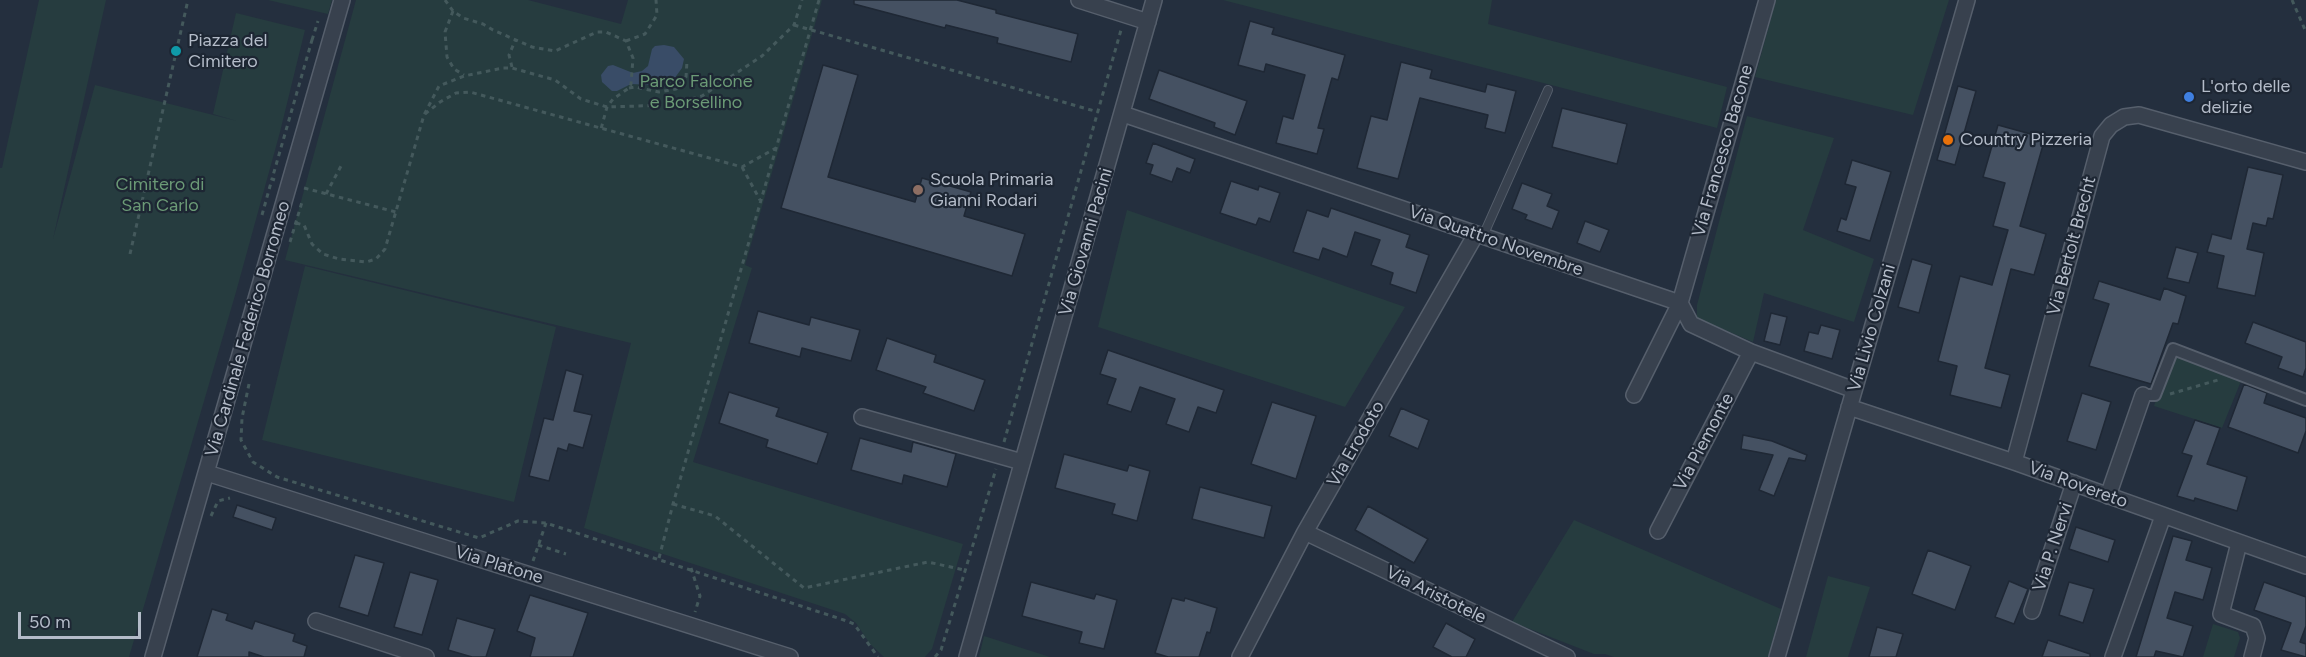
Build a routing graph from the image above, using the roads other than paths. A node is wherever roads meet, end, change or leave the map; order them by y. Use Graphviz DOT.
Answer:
graph roads {
  1 [pos="342,0"];
  2 [pos="1079,0"];
  3 [pos="1154,0"];
  4 [pos="1767,0"];
  5 [pos="1967,0"];
  6 [pos="1148,22"];
  7 [pos="1548,90"];
  8 [pos="1123,114"];
  9 [pos="2306,162"];
  10 [pos="1480,235"];
  11 [pos="1680,303"];
  12 [pos="1751,352"];
  13 [pos="1854,390"];
  14 [pos="1634,394"];
  15 [pos="2149,395"];
  16 [pos="2306,400"];
  17 [pos="1849,407"];
  18 [pos="862,417"];
  19 [pos="1022,462"];
  20 [pos="2014,462"];
  21 [pos="207,473"];
  22 [pos="2074,483"];
  23 [pos="2108,496"];
  24 [pos="2163,516"];
  25 [pos="1658,531"];
  26 [pos="1305,532"];
  27 [pos="2239,543"];
  28 [pos="2306,566"];
  29 [pos="2032,611"];
  30 [pos="316,621"];
  31 [pos="153,657"];
  32 [pos="426,657"];
  33 [pos="790,657"];
  34 [pos="968,657"];
  35 [pos="1240,657"];
  36 [pos="1567,657"];
  37 [pos="1777,657"];
  38 [pos="2113,657"];
  39 [pos="2252,657"];
  1 -- 21 [label="street, Via Cardinale Federico Borromeo"];
  2 -- 6 [label="street"];
  3 -- 6 [label="street, Via Giovanni Pacini"];
  4 -- 11 [label="street, Via Francesco Bacone"];
  5 -- 13 [label="street, Via Livio Colzani"];
  6 -- 8 [label="street, Via Giovanni Pacini"];
  7 -- 10 [label="lane"];
  8 -- 10 [label="street, Via Quattro Novembre"];
  8 -- 19 [label="street, Via Giovanni Pacini"];
  9 -- 20 [label="street, Via Bertolt Brecht"];
  10 -- 11 [label="street, Via Quattro Novembre"];
  10 -- 26 [label="street, Via Erodoto"];
  11 -- 12 [label="street"];
  11 -- 14 [label="street, Via Francesco Bacone"];
  12 -- 13 [label="street"];
  12 -- 25 [label="street, Via Piemonte"];
  13 -- 17 [label="street, Via Livio Colzani"];
  15 -- 16 [label="street"];
  15 -- 23 [label="street"];
  17 -- 20 [label="street, Via Rovereto"];
  17 -- 37 [label="street, Via Livio Colzani"];
  18 -- 19 [label="street"];
  19 -- 34 [label="street, Via Giovanni Pacini"];
  20 -- 22 [label="street, Via Rovereto"];
  21 -- 31 [label="street, Via Cardinale Federico Borromeo"];
  21 -- 33 [label="street, Via Platone"];
  22 -- 23 [label="street, Via Rovereto"];
  22 -- 29 [label="street, Via P. Nervi"];
  23 -- 24 [label="street, Via Rovereto"];
  24 -- 27 [label="street, Via Rovereto"];
  24 -- 38 [label="street"];
  26 -- 35 [label="street, Via Erodoto"];
  26 -- 36 [label="street, Via Aristotele"];
  27 -- 28 [label="street, Via Rovereto"];
  27 -- 39 [label="street"];
  30 -- 32 [label="street"];
}
